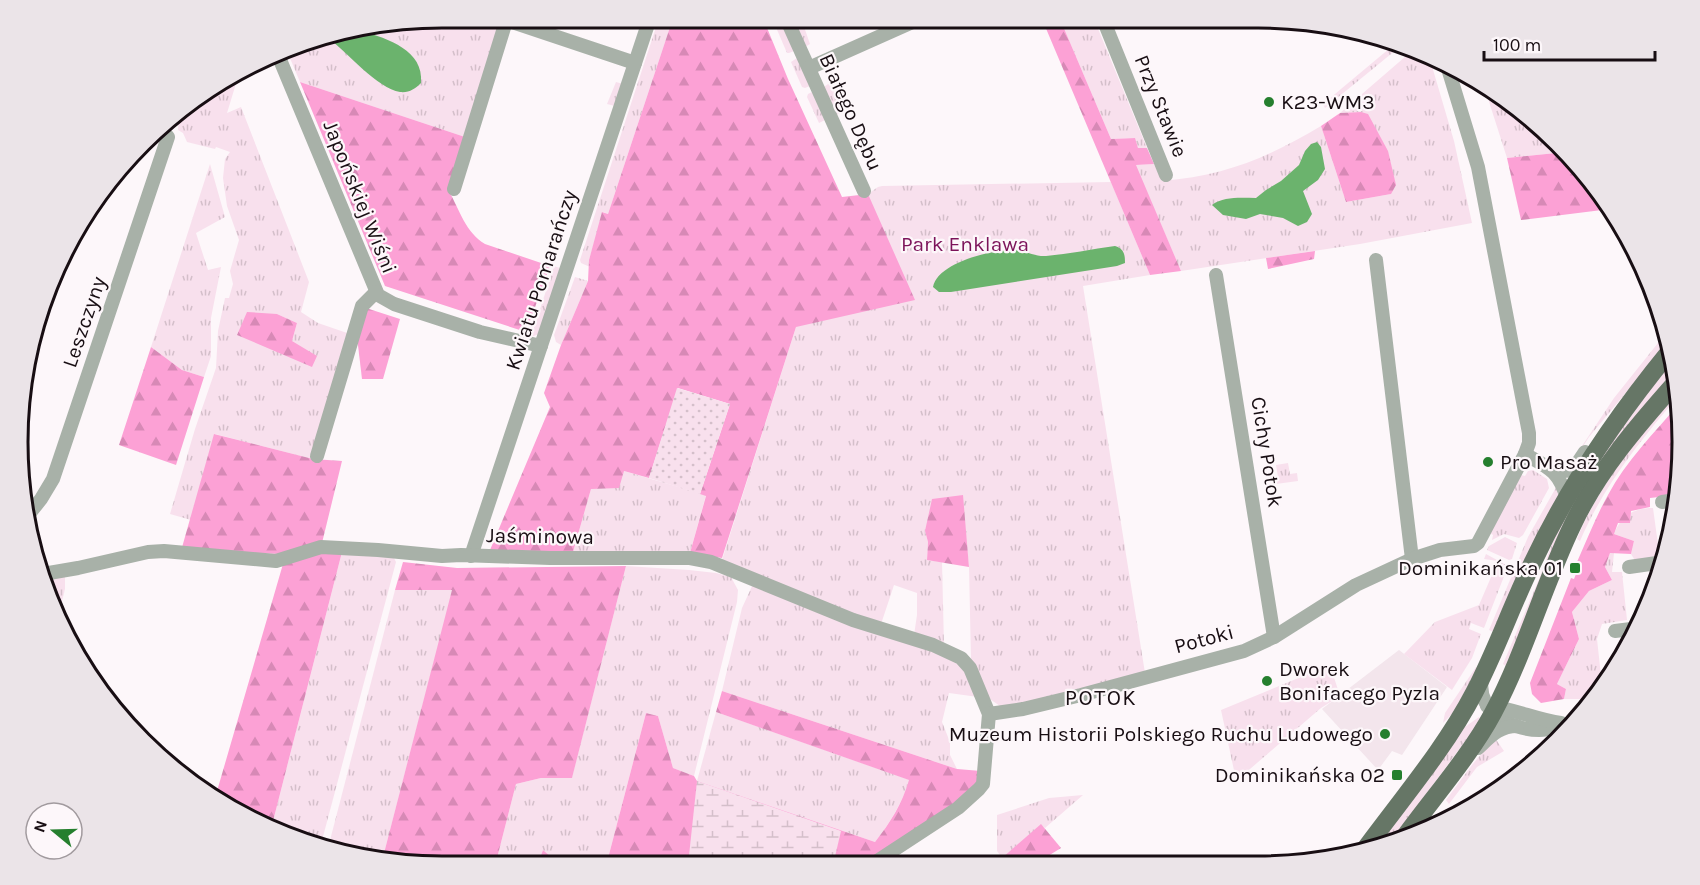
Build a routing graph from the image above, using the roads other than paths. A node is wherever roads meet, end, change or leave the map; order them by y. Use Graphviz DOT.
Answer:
graph roads {
  1 [pos="502,28"];
  2 [pos="528,28"];
  3 [pos="647,28"];
  4 [pos="790,28"];
  5 [pos="897,28"];
  6 [pos="1107,28"];
  7 [pos="281,61"];
  8 [pos="635,63"];
  9 [pos="808,68"];
  10 [pos="1450,76"];
  11 [pos="168,137"];
  12 [pos="1166,175"];
  13 [pos="454,189"];
  14 [pos="864,191"];
  15 [pos="1376,260"];
  16 [pos="1216,275"];
  17 [pos="376,291"];
  18 [pos="541,346"];
  19 [pos="1663,360"];
  20 [pos="1668,391"];
  21 [pos="1613,426"];
  22 [pos="1525,454"];
  23 [pos="317,456"];
  24 [pos="1555,472"];
  25 [pos="1567,498"];
  26 [pos="34,508"];
  27 [pos="471,556"];
  28 [pos="1412,559"];
  29 [pos="1653,564"];
  30 [pos="1629,567"];
  31 [pos="49,573"];
  32 [pos="1627,629"];
  33 [pos="1615,631"];
  34 [pos="1274,637"];
  35 [pos="1512,673"];
  36 [pos="1484,674"];
  37 [pos="1492,708"];
  38 [pos="989,714"];
  39 [pos="1460,718"];
  40 [pos="1522,720"];
  41 [pos="1562,723"];
  42 [pos="1456,767"];
  43 [pos="1411,827"];
  44 [pos="1371,840"];
  45 [pos="885,856"];
  1 -- 13 [label="street"];
  2 -- 8 [label="street"];
  3 -- 8 [label="street, Kwiatu Pomarańczy"];
  4 -- 9 [label="street, Białego Dębu"];
  5 -- 9 [label="street"];
  6 -- 12 [label="street, Przy Stawie"];
  7 -- 17 [label="street, Japońskiej Wiśni"];
  8 -- 18 [label="street, Kwiatu Pomarańczy"];
  9 -- 14 [label="street, Białego Dębu"];
  10 -- 22 [label="street"];
  11 -- 26 [label="street, Leszczyny"];
  15 -- 28 [label="street"];
  16 -- 34 [label="street, Cichy Potok"];
  17 -- 18 [label="street, Japońskiej Wiśni"];
  17 -- 23 [label="street"];
  18 -- 27 [label="street, Kwiatu Pomarańczy"];
  19 -- 21 [label="main road"];
  20 -- 35 [label="main road"];
  21 -- 24 [label="street"];
  21 -- 25 [label="main road"];
  22 -- 24 [label="street"];
  22 -- 28 [label="street, Potoki"];
  24 -- 25 [label="street"];
  25 -- 36 [label="main road"];
  27 -- 31 [label="street, Jaśminowa"];
  27 -- 38 [label="street, Jaśminowa"];
  28 -- 34 [label="street, Potoki"];
  29 -- 30 [label="street"];
  32 -- 33 [label="street"];
  34 -- 38 [label="street, Potoki"];
  35 -- 37 [label="main road"];
  35 -- 40 [label="street"];
  36 -- 37 [label="street"];
  36 -- 39 [label="main road"];
  37 -- 39 [label="street"];
  37 -- 40 [label="street"];
  37 -- 42 [label="main road"];
  38 -- 45 [label="street"];
  39 -- 44 [label="main road"];
  40 -- 41 [label="street"];
  40 -- 42 [label="street"];
  42 -- 43 [label="main road"];
}
